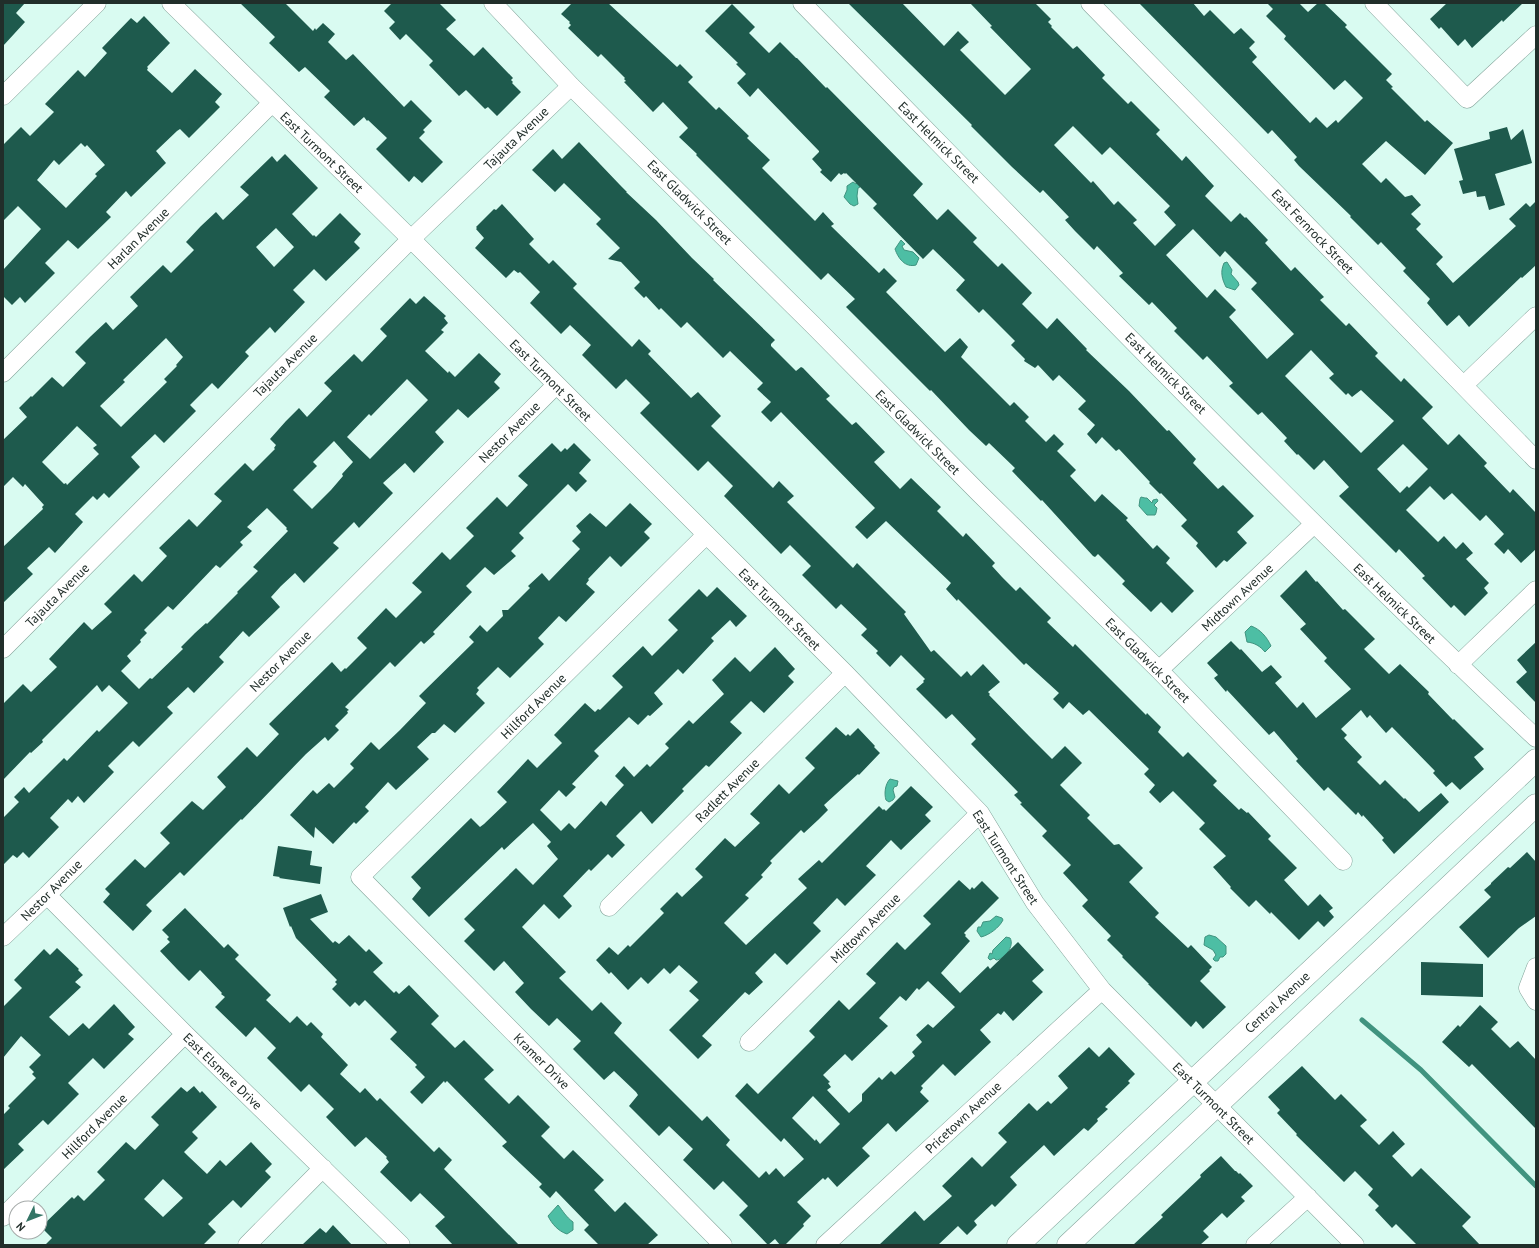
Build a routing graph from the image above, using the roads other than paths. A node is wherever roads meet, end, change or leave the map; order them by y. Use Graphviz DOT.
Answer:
graph roads {
  1 [pos="97,3"];
  2 [pos="171,3"];
  3 [pos="493,3"];
  4 [pos="802,3"];
  5 [pos="1090,3"];
  6 [pos="1374,3"];
  7 [pos="1536,35"];
  8 [pos="572,86"];
  9 [pos="3,96"];
  10 [pos="272,103"];
  11 [pos="411,239"];
  12 [pos="1536,316"];
  13 [pos="3,373"];
  14 [pos="556,385"];
  15 [pos="1464,385"];
  16 [pos="1536,460"];
  17 [pos="1314,524"];
  18 [pos="706,535"];
  19 [pos="1536,590"];
  20 [pos="3,649"];
  21 [pos="1458,665"];
  22 [pos="1159,670"];
  23 [pos="845,674"];
  24 [pos="1536,738"];
  25 [pos="1536,760"];
  26 [pos="1536,805"];
  27 [pos="980,813"];
  28 [pos="1343,861"];
  29 [pos="360,877"];
  30 [pos="46,895"];
  31 [pos="609,907"];
  32 [pos="3,937"];
  33 [pos="1536,967"];
  34 [pos="1102,990"];
  35 [pos="1536,1000"];
  36 [pos="185,1034"];
  37 [pos="749,1042"];
  38 [pos="1192,1082"];
  39 [pos="1217,1107"];
  40 [pos="323,1168"];
  41 [pos="1308,1197"];
  42 [pos="3,1217"];
  43 [pos="247,1245"];
  44 [pos="401,1245"];
  45 [pos="723,1245"];
  46 [pos="825,1245"];
  47 [pos="1018,1245"];
  48 [pos="1068,1245"];
  49 [pos="1255,1245"];
  50 [pos="1355,1245"];
  1 -- 9 [label="street"];
  2 -- 10 [label="street, East Turmont Street"];
  3 -- 8 [label="street, East Gladwick Street"];
  4 -- 17 [label="street, East Helmick Street"];
  5 -- 15 [label="street, East Fernrock Street"];
  6 -- 7 [label="street"];
  8 -- 11 [label="street, Tajauta Avenue"];
  8 -- 22 [label="street, East Gladwick Street"];
  10 -- 11 [label="street, East Turmont Street"];
  10 -- 13 [label="street, Harlan Avenue"];
  11 -- 14 [label="street, East Turmont Street"];
  11 -- 20 [label="street, Tajauta Avenue"];
  12 -- 15 [label="street"];
  14 -- 18 [label="street, East Turmont Street"];
  14 -- 30 [label="street, Nestor Avenue"];
  15 -- 16 [label="street, East Fernrock Street"];
  17 -- 21 [label="street, East Helmick Street"];
  17 -- 22 [label="street, Midtown Avenue"];
  18 -- 23 [label="street, East Turmont Street"];
  18 -- 29 [label="street, Hillford Avenue"];
  19 -- 21 [label="street"];
  21 -- 24 [label="street, East Helmick Street"];
  22 -- 28 [label="street, East Gladwick Street"];
  23 -- 27 [label="street, East Turmont Street"];
  23 -- 31 [label="street, Radlett Avenue"];
  25 -- 38 [label="main road, Central Avenue"];
  26 -- 39 [label="main road"];
  27 -- 34 [label="street, East Turmont Street"];
  27 -- 37 [label="street, Midtown Avenue"];
  29 -- 45 [label="street, Kramer Drive"];
  30 -- 32 [label="street, Nestor Avenue"];
  30 -- 36 [label="street, East Elsmere Drive"];
  33 -- 35 [label="street"];
  34 -- 38 [label="street, East Turmont Street"];
  34 -- 46 [label="street, Pricetown Avenue"];
  36 -- 40 [label="street, East Elsmere Drive"];
  36 -- 42 [label="street, Hillford Avenue"];
  38 -- 39 [label="street, East Turmont Street"];
  38 -- 47 [label="main road, Central Avenue"];
  39 -- 41 [label="street, East Turmont Street"];
  39 -- 48 [label="main road"];
  40 -- 43 [label="street"];
  40 -- 44 [label="street, East Elsmere Drive"];
  41 -- 49 [label="street"];
  41 -- 50 [label="street, East Turmont Street"];
}
